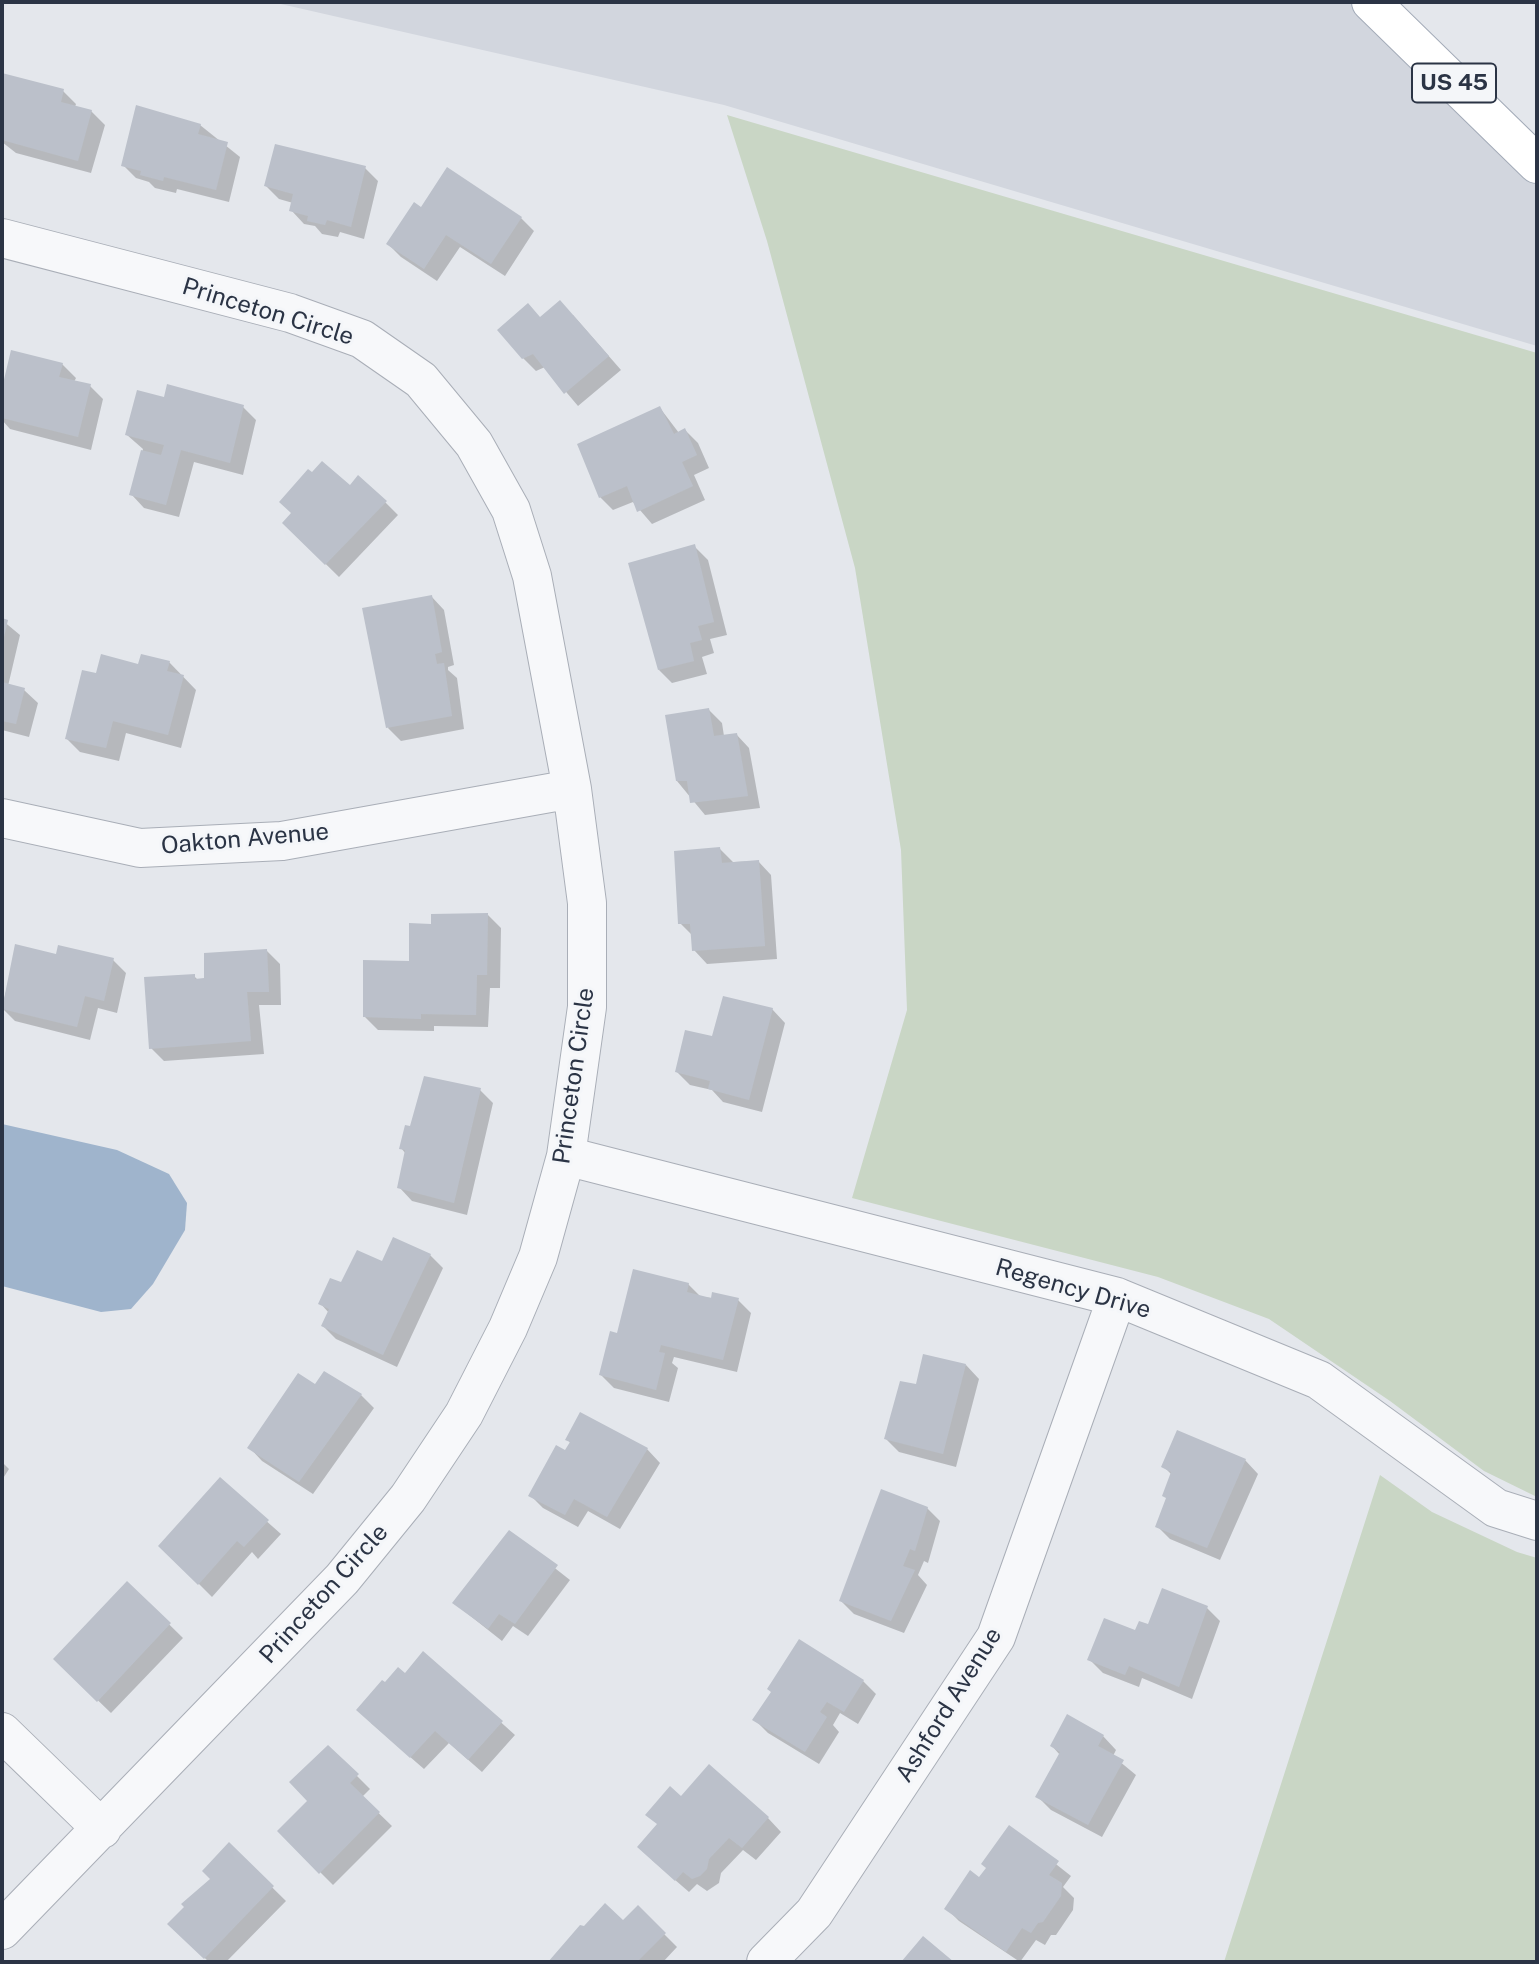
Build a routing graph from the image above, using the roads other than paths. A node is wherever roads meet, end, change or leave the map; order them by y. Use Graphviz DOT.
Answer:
graph roads {
  1 [pos="1371,2"];
  2 [pos="1537,164"];
  3 [pos="2,237"];
  4 [pos="572,789"];
  5 [pos="2,818"];
  6 [pos="566,1156"];
  7 [pos="1117,1297"];
  8 [pos="1537,1521"];
  9 [pos="2,1732"];
  10 [pos="102,1829"];
  11 [pos="2,1930"];
  12 [pos="766,1962"];
  1 -- 2 [label="main road, US 45"];
  3 -- 4 [label="street, Princeton Circle"];
  4 -- 5 [label="street, Oakton Avenue"];
  4 -- 6 [label="street, Princeton Circle"];
  6 -- 7 [label="street, Regency Drive"];
  6 -- 10 [label="street, Princeton Circle"];
  7 -- 8 [label="street, Regency Drive"];
  7 -- 12 [label="street, Ashford Avenue"];
  9 -- 10 [label="street"];
  10 -- 11 [label="street, Princeton Circle"];
}
